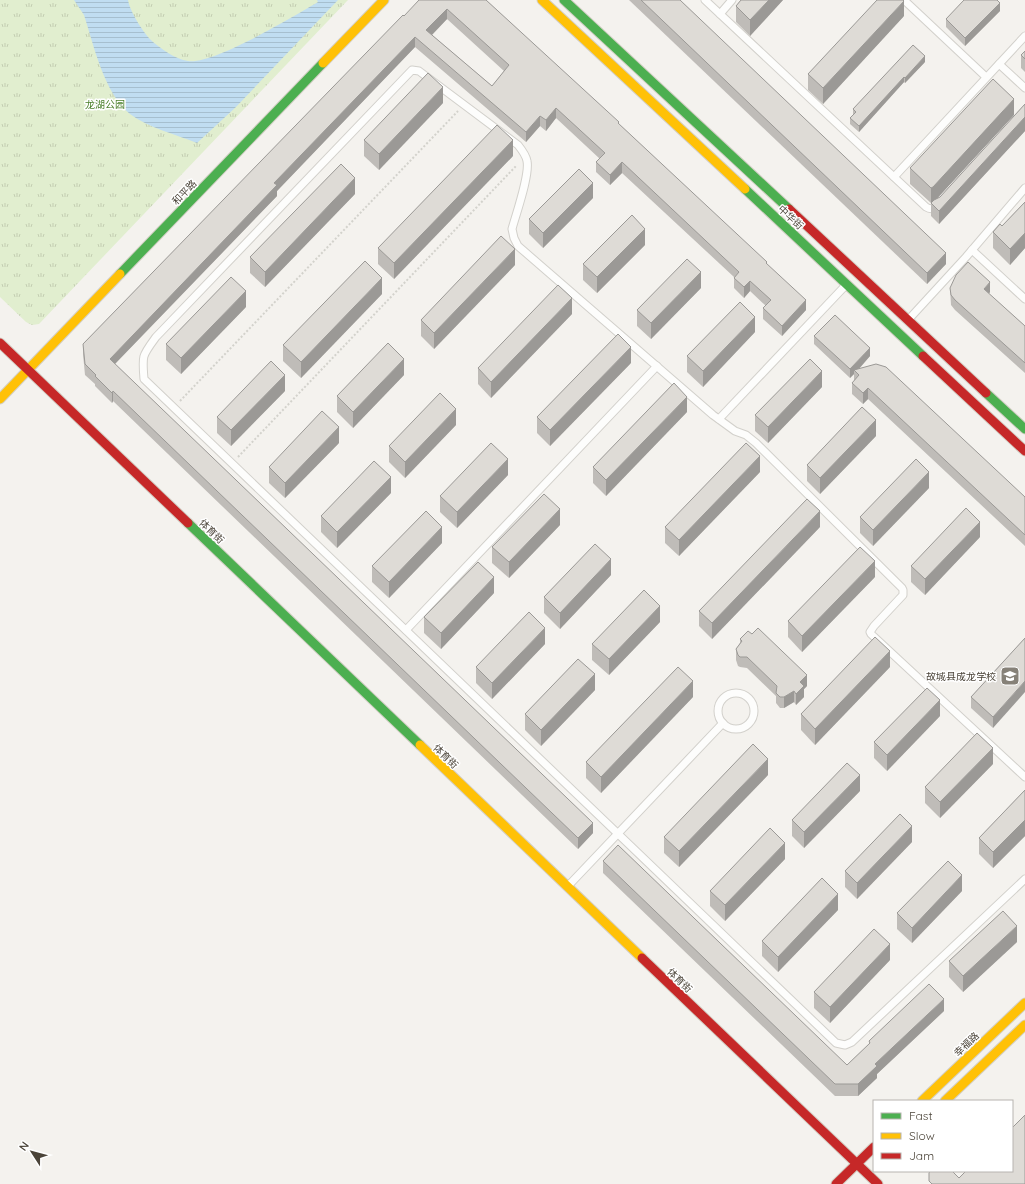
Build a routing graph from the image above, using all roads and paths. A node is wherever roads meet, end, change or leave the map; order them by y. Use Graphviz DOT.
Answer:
graph roads {
  1 [pos="384,0"];
  2 [pos="542,0"];
  3 [pos="564,0"];
  4 [pos="705,0"];
  5 [pos="732,0"];
  6 [pos="904,0"];
  7 [pos="720,14"];
  8 [pos="1025,36"];
  9 [pos="999,64"];
  10 [pos="986,77"];
  11 [pos="1025,88"];
  12 [pos="464,104"];
  13 [pos="526,156"];
  14 [pos="894,177"];
  15 [pos="1025,188"];
  16 [pos="947,196"];
  17 [pos="972,250"];
  18 [pos="847,284"];
  19 [pos="1025,299"];
  20 [pos="908,320"];
  21 [pos="0,343"];
  22 [pos="657,366"];
  23 [pos="28,370"];
  24 [pos="0,399"];
  25 [pos="174,408"];
  26 [pos="718,419"];
  27 [pos="1025,430"];
  28 [pos="1025,450"];
  29 [pos="232,463"];
  30 [pos="406,630"];
  31 [pos="723,723"];
  32 [pos="1025,777"];
  33 [pos="618,834"];
  34 [pos="1025,879"];
  35 [pos="568,887"];
  36 [pos="1025,1003"];
  37 [pos="1025,1025"];
  38 [pos="923,1100"];
  39 [pos="946,1100"];
  40 [pos="873,1148"];
  41 [pos="857,1164"];
  42 [pos="868,1174"];
  43 [pos="836,1184"];
  44 [pos="878,1184"];
  1 -- 23 [label="street, 和平路"];
  2 -- 18 [label="street, 中华街"];
  3 -- 20 [label="street, 中华街"];
  4 -- 7 [label="lane"];
  5 -- 7 [label="lane"];
  6 -- 10 [label="lane"];
  7 -- 14 [label="lane"];
  8 -- 9 [label="lane"];
  9 -- 10 [label="lane"];
  9 -- 11 [label="lane"];
  10 -- 14 [label="lane"];
  12 -- 13 [label="lane"];
  12 -- 25 [label="path"];
  12 -- 25 [label="lane"];
  13 -- 22 [label="lane"];
  13 -- 29 [label="path"];
  14 -- 16 [label="lane"];
  15 -- 17 [label="lane"];
  17 -- 19 [label="lane"];
  17 -- 20 [label="lane"];
  18 -- 26 [label="lane"];
  18 -- 28 [label="street, 中华街"];
  20 -- 27 [label="street, 中华街"];
  21 -- 23 [label="street, 体育街"];
  22 -- 26 [label="lane"];
  22 -- 30 [label="lane"];
  23 -- 24 [label="street, 和平路"];
  23 -- 35 [label="street, 体育街"];
  25 -- 29 [label="lane"];
  26 -- 32 [label="lane"];
  29 -- 30 [label="lane"];
  30 -- 33 [label="lane"];
  31 -- 31 [label="lane"];
  31 -- 33 [label="lane"];
  33 -- 34 [label="lane"];
  33 -- 35 [label="lane"];
  35 -- 41 [label="street, 体育街"];
  36 -- 38 [label="street, 幸福路"];
  37 -- 39 [label="street"];
  40 -- 41 [label="street"];
  41 -- 42 [label="street, 体育街"];
  41 -- 43 [label="street"];
  42 -- 44 [label="street, 体育街"];
}
